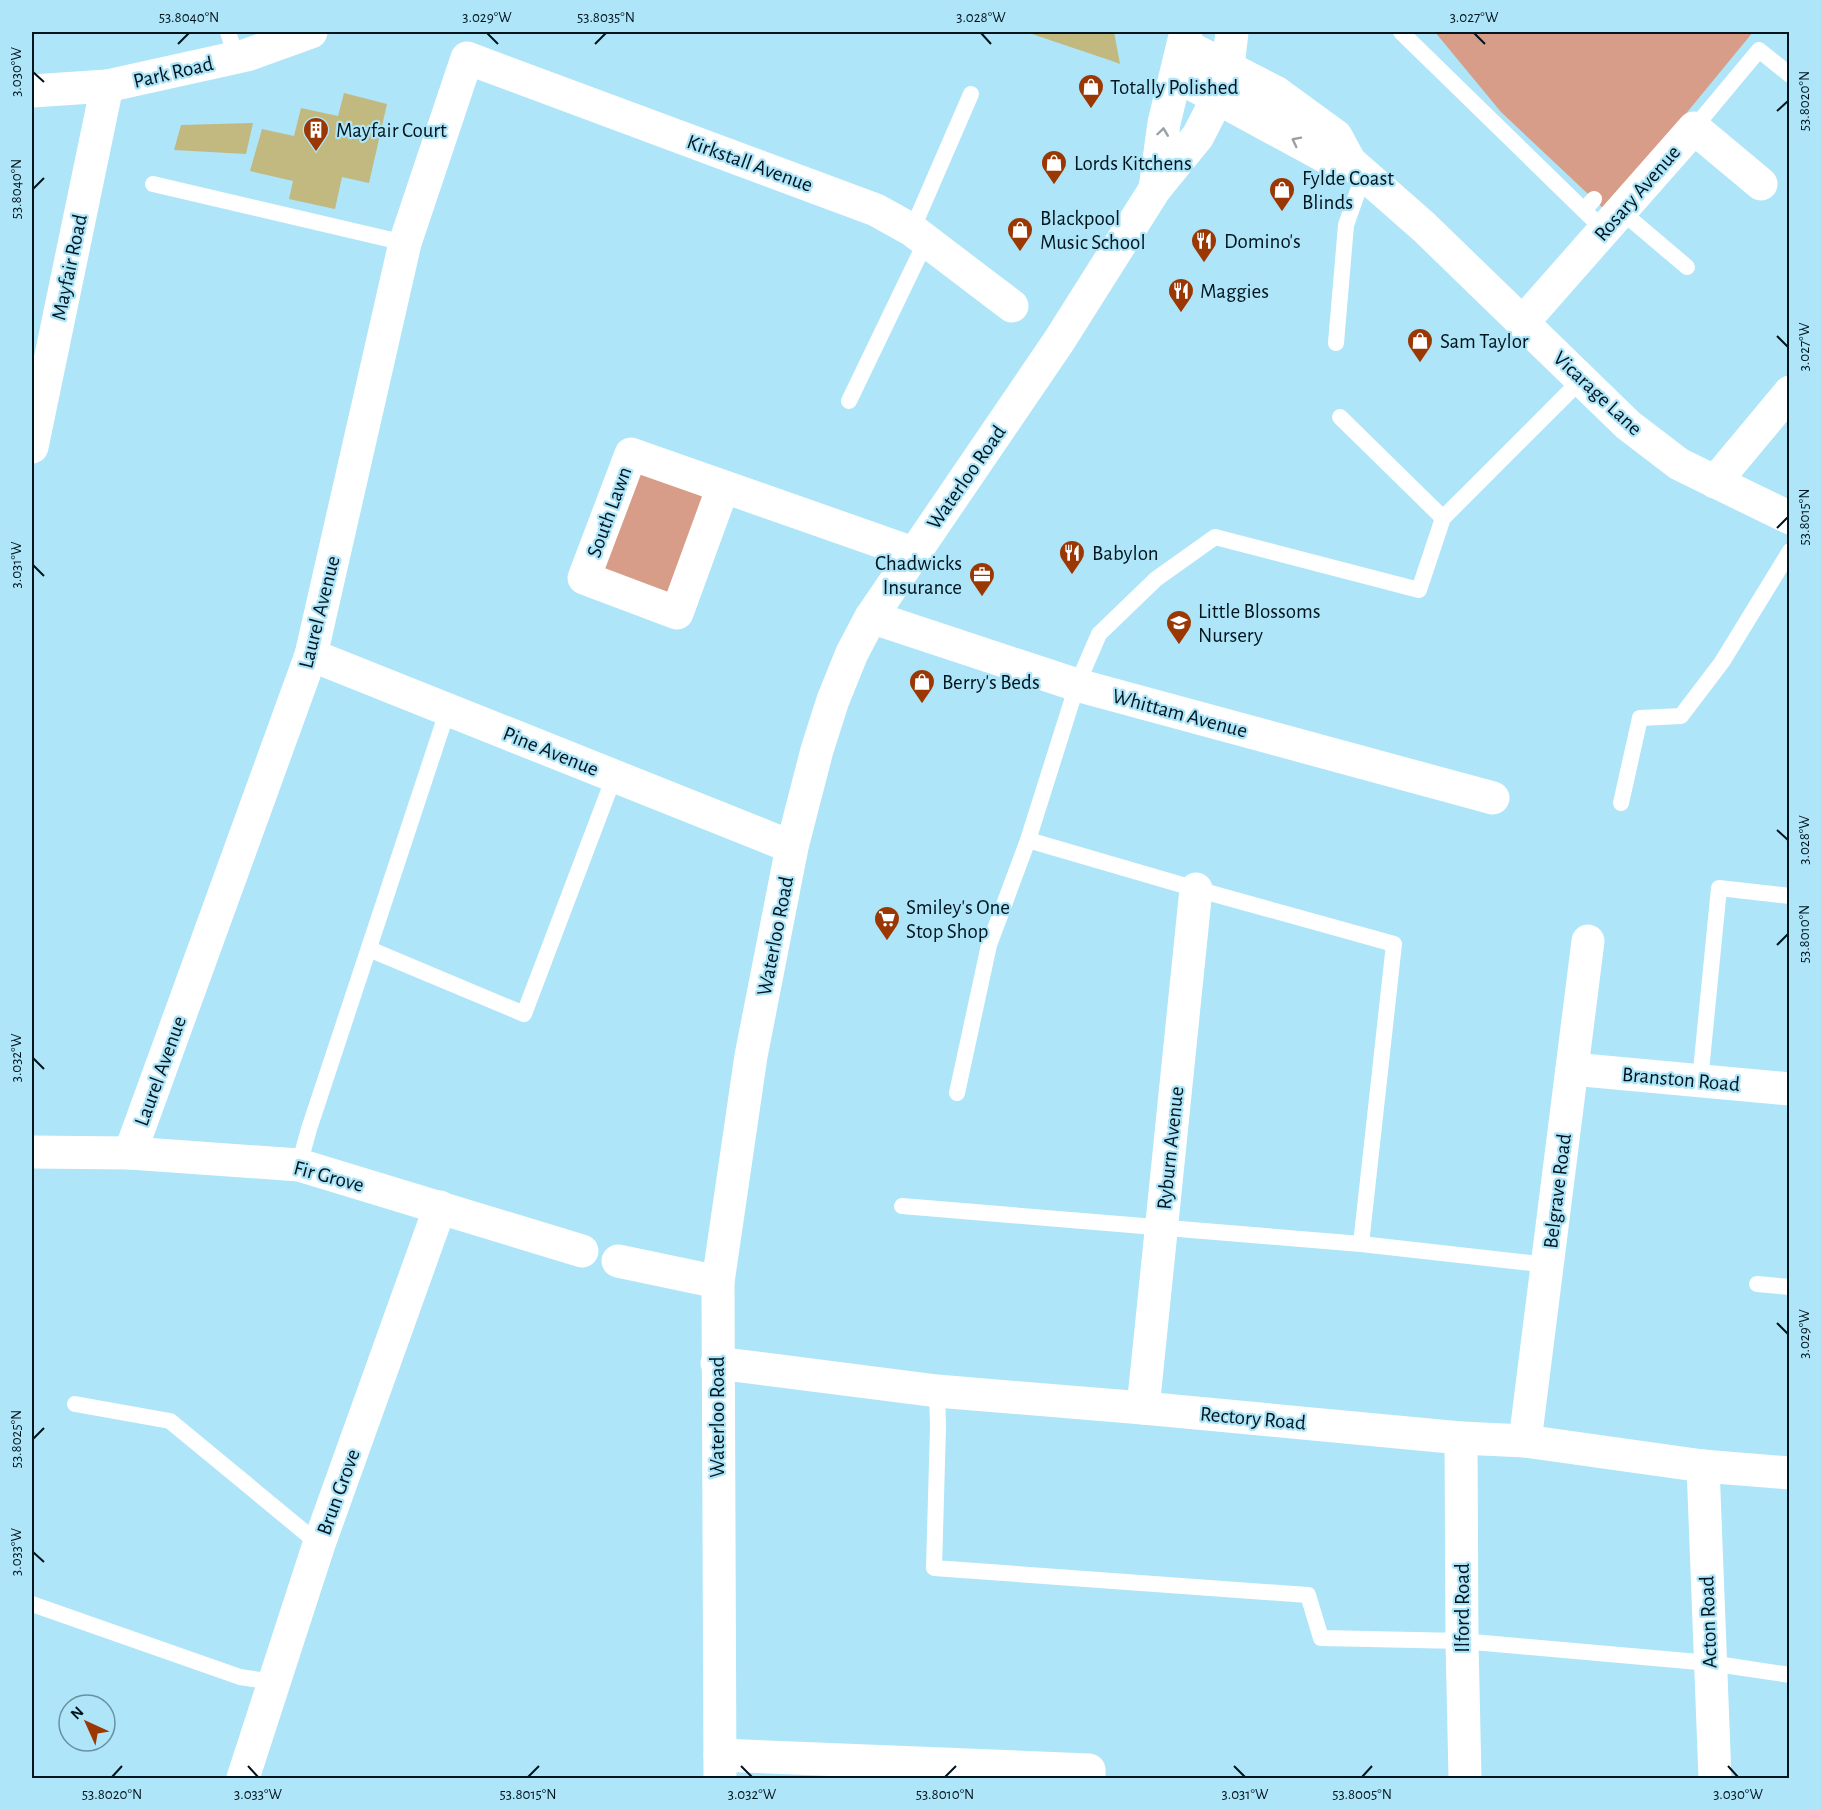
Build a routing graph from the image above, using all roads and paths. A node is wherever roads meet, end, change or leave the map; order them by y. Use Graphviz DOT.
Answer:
graph roads {
  1 [pos="311,32"];
  2 [pos="1232,32"];
  3 [pos="1401,32"];
  4 [pos="1185,38"];
  5 [pos="232,44"];
  6 [pos="467,58"];
  7 [pos="1227,66"];
  8 [pos="1790,75"];
  9 [pos="1176,76"];
  10 [pos="107,86"];
  11 [pos="32,91"];
  12 [pos="971,94"];
  13 [pos="1218,98"];
  14 [pos="1694,128"];
  15 [pos="1357,168"];
  16 [pos="153,184"];
  17 [pos="1761,184"];
  18 [pos="1155,189"];
  19 [pos="1601,213"];
  20 [pos="919,236"];
  21 [pos="405,243"];
  22 [pos="1687,267"];
  23 [pos="1012,306"];
  24 [pos="1523,322"];
  25 [pos="1336,342"];
  26 [pos="1582,379"];
  27 [pos="1790,392"];
  28 [pos="849,401"];
  29 [pos="1340,417"];
  30 [pos="32,447"];
  31 [pos="1714,482"];
  32 [pos="723,487"];
  33 [pos="1443,518"];
  34 [pos="1790,518"];
  35 [pos="1790,551"];
  36 [pos="914,553"];
  37 [pos="871,617"];
  38 [pos="311,655"];
  39 [pos="1077,685"];
  40 [pos="448,709"];
  41 [pos="614,777"];
  42 [pos="1493,798"];
  43 [pos="1621,803"];
  44 [pos="1028,840"];
  45 [pos="792,847"];
  46 [pos="1196,889"];
  47 [pos="1790,896"];
  48 [pos="1588,941"];
  49 [pos="369,949"];
  50 [pos="1572,1069"];
  51 [pos="1700,1081"];
  52 [pos="1790,1089"];
  53 [pos="957,1093"];
  54 [pos="32,1152"];
  55 [pos="130,1153"];
  56 [pos="299,1165"];
  57 [pos="902,1206"];
  58 [pos="440,1208"];
  59 [pos="1162,1228"];
  60 [pos="1361,1244"];
  61 [pos="582,1251"];
  62 [pos="618,1261"];
  63 [pos="1548,1265"];
  64 [pos="718,1282"];
  65 [pos="1757,1284"];
  66 [pos="1790,1287"];
  67 [pos="717,1363"];
  68 [pos="937,1391"];
  69 [pos="75,1404"];
  70 [pos="1143,1408"];
  71 [pos="1461,1438"];
  72 [pos="1526,1442"];
  73 [pos="1702,1466"];
  74 [pos="1790,1473"];
  75 [pos="320,1544"];
  76 [pos="32,1604"];
  77 [pos="1462,1641"];
  78 [pos="1710,1663"];
  79 [pos="1790,1676"];
  80 [pos="274,1682"];
  81 [pos="720,1767"];
  82 [pos="243,1779"];
  83 [pos="1089,1779"];
  84 [pos="1465,1779"];
  85 [pos="1715,1779"];
  1 -- 5 [label="main road, Park Road"];
  2 -- 7 [label="main road, Waterloo Road"];
  3 -- 19 [label="lane"];
  4 -- 7 [label="main road, Vicarage Lane"];
  4 -- 9 [label="main road, Waterloo Road"];
  5 -- 10 [label="main road, Park Road"];
  6 -- 20 [label="main road, Kirkstall Avenue"];
  6 -- 21 [label="main road, Laurel Avenue"];
  7 -- 13 [label="main road, Waterloo Road"];
  7 -- 15 [label="main road, Vicarage Lane"];
  8 -- 14 [label="lane"];
  9 -- 13 [label="main road, Vicarage Lane"];
  18 -- 9 [label="main road, Waterloo Road, one-way"];
  10 -- 11 [label="main road, Park Road"];
  10 -- 30 [label="main road, Mayfair Road"];
  12 -- 20 [label="lane"];
  15 -- 13 [label="main road, Vicarage Lane, one-way"];
  13 -- 18 [label="main road, Waterloo Road"];
  14 -- 17 [label="main road, Rosary Avenue"];
  14 -- 19 [label="main road, Rosary Avenue"];
  15 -- 24 [label="main road, Vicarage Lane"];
  15 -- 25 [label="lane"];
  16 -- 21 [label="lane"];
  18 -- 36 [label="main road, Waterloo Road"];
  19 -- 22 [label="lane"];
  19 -- 24 [label="main road, Rosary Avenue"];
  20 -- 23 [label="main road, Kirkstall Avenue"];
  20 -- 28 [label="lane"];
  21 -- 38 [label="main road, Laurel Avenue"];
  24 -- 26 [label="main road, Vicarage Lane"];
  26 -- 31 [label="main road, Vicarage Lane"];
  26 -- 33 [label="lane"];
  27 -- 31 [label="main road"];
  29 -- 33 [label="lane"];
  31 -- 34 [label="main road, Vicarage Lane"];
  32 -- 32 [label="main road, South Lawn"];
  32 -- 36 [label="main road, South Lawn"];
  33 -- 39 [label="lane"];
  35 -- 43 [label="lane"];
  36 -- 37 [label="main road, Waterloo Road"];
  37 -- 39 [label="main road, Whittam Avenue"];
  37 -- 45 [label="main road, Waterloo Road"];
  38 -- 40 [label="main road, Pine Avenue"];
  38 -- 55 [label="main road, Laurel Avenue"];
  39 -- 42 [label="main road, Whittam Avenue"];
  39 -- 44 [label="lane"];
  40 -- 41 [label="main road, Pine Avenue"];
  40 -- 49 [label="lane"];
  41 -- 45 [label="main road, Pine Avenue"];
  41 -- 49 [label="lane"];
  44 -- 46 [label="lane"];
  44 -- 53 [label="lane"];
  45 -- 64 [label="main road, Waterloo Road"];
  46 -- 59 [label="main road, Ryburn Avenue"];
  46 -- 60 [label="lane"];
  47 -- 51 [label="lane"];
  48 -- 50 [label="main road, Belgrave Road"];
  49 -- 56 [label="lane"];
  50 -- 51 [label="main road, Branston Road"];
  50 -- 63 [label="main road, Belgrave Road"];
  51 -- 52 [label="main road, Branston Road"];
  54 -- 55 [label="main road, Fir Grove"];
  55 -- 56 [label="main road, Fir Grove"];
  56 -- 58 [label="main road, Fir Grove"];
  57 -- 59 [label="lane"];
  58 -- 61 [label="main road, Fir Grove"];
  58 -- 75 [label="main road, Brun Grove"];
  59 -- 60 [label="lane"];
  59 -- 70 [label="main road, Ryburn Avenue"];
  60 -- 63 [label="lane"];
  62 -- 64 [label="main road"];
  63 -- 72 [label="main road, Belgrave Road"];
  64 -- 67 [label="main road, Waterloo Road"];
  65 -- 66 [label="lane"];
  67 -- 68 [label="main road, Rectory Road"];
  67 -- 81 [label="main road, Waterloo Road"];
  68 -- 70 [label="main road, Rectory Road"];
  68 -- 77 [label="lane"];
  69 -- 75 [label="lane"];
  70 -- 71 [label="main road, Rectory Road"];
  71 -- 72 [label="main road, Rectory Road"];
  71 -- 77 [label="main road, Ilford Road"];
  72 -- 73 [label="main road, Rectory Road"];
  73 -- 74 [label="main road, Rectory Road"];
  73 -- 78 [label="main road, Acton Road"];
  75 -- 80 [label="main road, Brun Grove"];
  76 -- 80 [label="lane"];
  77 -- 78 [label="lane"];
  77 -- 84 [label="main road, Ilford Road"];
  78 -- 79 [label="lane"];
  78 -- 85 [label="main road, Acton Road"];
  80 -- 82 [label="main road, Brun Grove"];
  81 -- 83 [label="main road"];
}
